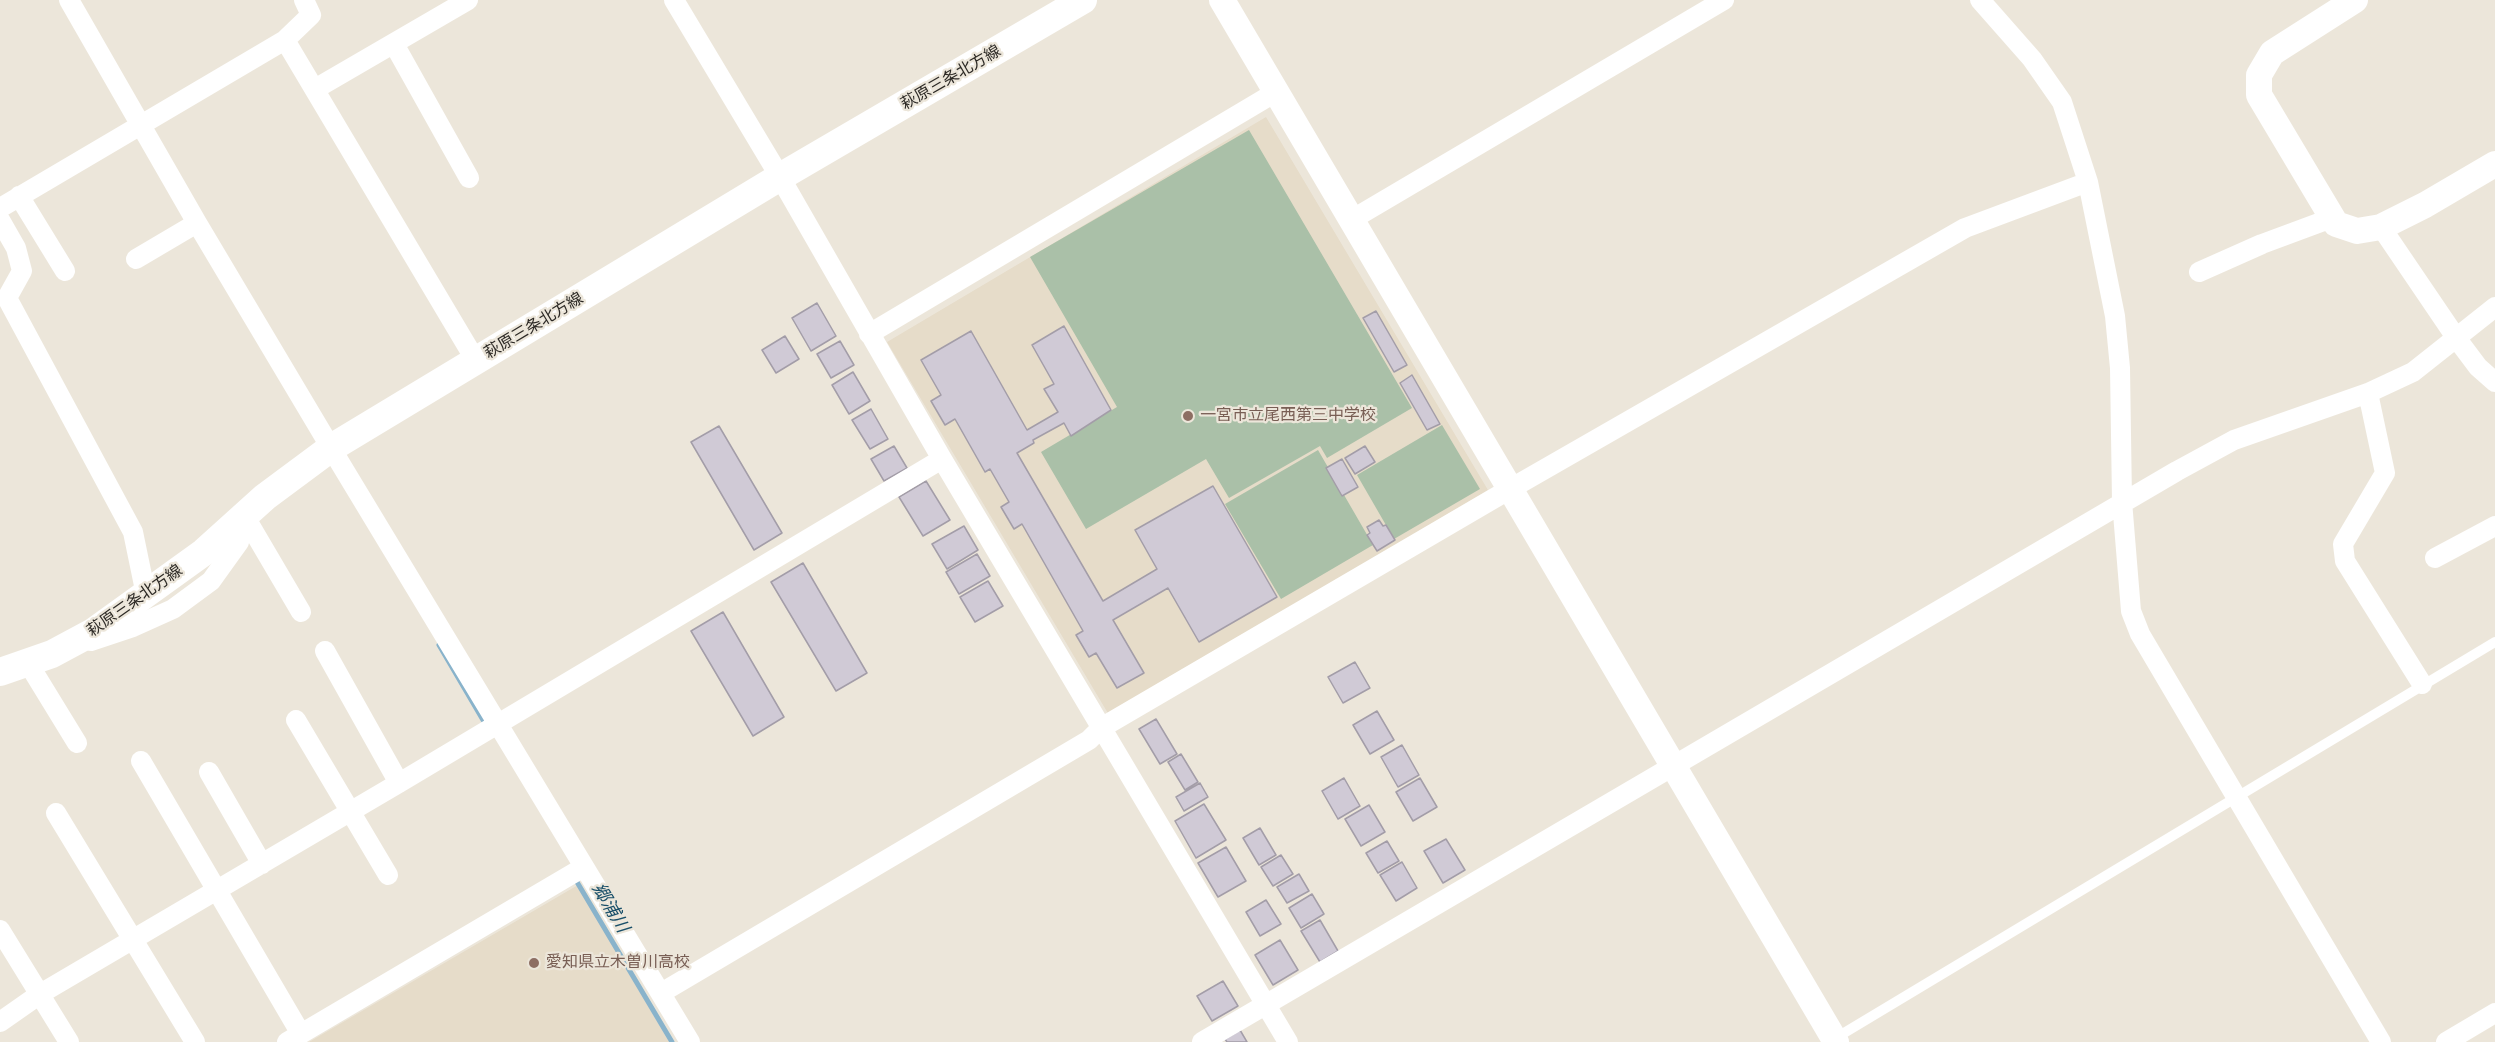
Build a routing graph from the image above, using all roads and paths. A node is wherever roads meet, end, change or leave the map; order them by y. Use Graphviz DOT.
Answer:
graph roads {
  1 [pos="69,0"];
  2 [pos="304,0"];
  3 [pos="468,0"];
  4 [pos="674,0"];
  5 [pos="1083,0"];
  6 [pos="1222,0"];
  7 [pos="1980,0"];
  8 [pos="2355,0"];
  9 [pos="1717,2"];
  10 [pos="285,40"];
  11 [pos="394,44"];
  12 [pos="315,89"];
  13 [pos="1276,92"];
  14 [pos="141,123"];
  15 [pos="2495,164"];
  16 [pos="780,177"];
  17 [pos="469,178"];
  18 [pos="2088,182"];
  19 [pos="20,196"];
  20 [pos="0,208"];
  21 [pos="2332,218"];
  22 [pos="0,220"];
  23 [pos="1352,220"];
  24 [pos="197,223"];
  25 [pos="2381,227"];
  26 [pos="136,259"];
  27 [pos="65,271"];
  28 [pos="2199,272"];
  29 [pos="2495,307"];
  30 [pos="869,334"];
  31 [pos="2457,339"];
  32 [pos="476,361"];
  33 [pos="2495,382"];
  34 [pos="2368,393"];
  35 [pos="331,448"];
  36 [pos="942,459"];
  37 [pos="1510,489"];
  38 [pos="2122,501"];
  39 [pos="244,515"];
  40 [pos="2495,526"];
  41 [pos="2435,558"];
  42 [pos="146,595"];
  43 [pos="301,612"];
  44 [pos="2495,642"];
  45 [pos="325,651"];
  46 [pos="40,659"];
  47 [pos="0,672"];
  48 [pos="2422,684"];
  49 [pos="296,720"];
  50 [pos="498,724"];
  51 [pos="1101,728"];
  52 [pos="76,742"];
  53 [pos="141,760"];
  54 [pos="1672,764"];
  55 [pos="209,772"];
  56 [pos="399,783"];
  57 [pos="2235,796"];
  58 [pos="350,812"];
  59 [pos="56,813"];
  60 [pos="262,864"];
  61 [pos="584,867"];
  62 [pos="388,875"];
  63 [pos="219,890"];
  64 [pos="0,930"];
  65 [pos="134,939"];
  66 [pos="661,993"];
  67 [pos="40,994"];
  68 [pos="1266,1004"];
  69 [pos="2495,1013"];
  70 [pos="0,1022"];
  71 [pos="294,1038"];
  72 [pos="1833,1041"];
  73 [pos="69,1042"];
  74 [pos="195,1042"];
  75 [pos="690,1042"];
  76 [pos="1202,1042"];
  77 [pos="1288,1042"];
  78 [pos="2381,1042"];
  79 [pos="2446,1042"];
  1 -- 14 [label="street"];
  2 -- 10 [label="street"];
  3 -- 11 [label="street"];
  4 -- 16 [label="street"];
  5 -- 16 [label="main road, 萩原三条北方線"];
  6 -- 13 [label="street"];
  7 -- 18 [label="street"];
  8 -- 21 [label="street"];
  9 -- 23 [label="street"];
  10 -- 12 [label="street"];
  10 -- 14 [label="street"];
  11 -- 12 [label="street"];
  11 -- 17 [label="street"];
  12 -- 32 [label="street"];
  13 -- 23 [label="street"];
  13 -- 30 [label="street"];
  14 -- 19 [label="street"];
  14 -- 24 [label="street"];
  15 -- 25 [label="street"];
  16 -- 30 [label="street"];
  16 -- 32 [label="main road, 萩原三条北方線"];
  18 -- 37 [label="street"];
  18 -- 38 [label="street"];
  19 -- 20 [label="street"];
  19 -- 27 [label="street"];
  21 -- 25 [label="street"];
  21 -- 28 [label="street"];
  22 -- 42 [label="street"];
  23 -- 37 [label="street"];
  24 -- 26 [label="street"];
  24 -- 35 [label="street"];
  25 -- 31 [label="street"];
  29 -- 31 [label="street"];
  30 -- 36 [label="street"];
  31 -- 33 [label="street"];
  31 -- 34 [label="street"];
  32 -- 35 [label="main road, 萩原三条北方線"];
  34 -- 38 [label="street"];
  34 -- 48 [label="street"];
  35 -- 39 [label="main road, 萩原三条北方線"];
  35 -- 50 [label="street"];
  36 -- 50 [label="street"];
  36 -- 51 [label="street"];
  37 -- 51 [label="street"];
  37 -- 54 [label="street"];
  38 -- 54 [label="street"];
  38 -- 57 [label="street"];
  39 -- 42 [label="main road, 萩原三条北方線"];
  39 -- 43 [label="street"];
  39 -- 46 [label="street"];
  40 -- 41 [label="street"];
  42 -- 46 [label="main road, 萩原三条北方線"];
  44 -- 48 [label="lane"];
  45 -- 56 [label="street"];
  46 -- 47 [label="main road, 萩原三条北方線"];
  46 -- 52 [label="street"];
  48 -- 57 [label="lane"];
  49 -- 58 [label="street"];
  50 -- 56 [label="street"];
  50 -- 61 [label="street"];
  51 -- 66 [label="street"];
  51 -- 68 [label="street"];
  53 -- 63 [label="street"];
  54 -- 68 [label="street"];
  54 -- 72 [label="street"];
  55 -- 60 [label="street"];
  56 -- 58 [label="street"];
  57 -- 72 [label="lane"];
  57 -- 78 [label="street"];
  58 -- 60 [label="street"];
  58 -- 62 [label="street"];
  59 -- 65 [label="street"];
  60 -- 63 [label="street"];
  61 -- 66 [label="street"];
  61 -- 71 [label="street"];
  63 -- 65 [label="street"];
  63 -- 71 [label="street"];
  64 -- 67 [label="street"];
  65 -- 67 [label="street"];
  65 -- 74 [label="street"];
  66 -- 75 [label="street"];
  67 -- 70 [label="street"];
  67 -- 73 [label="street"];
  68 -- 76 [label="street"];
  68 -- 77 [label="street"];
  69 -- 79 [label="street"];
}
